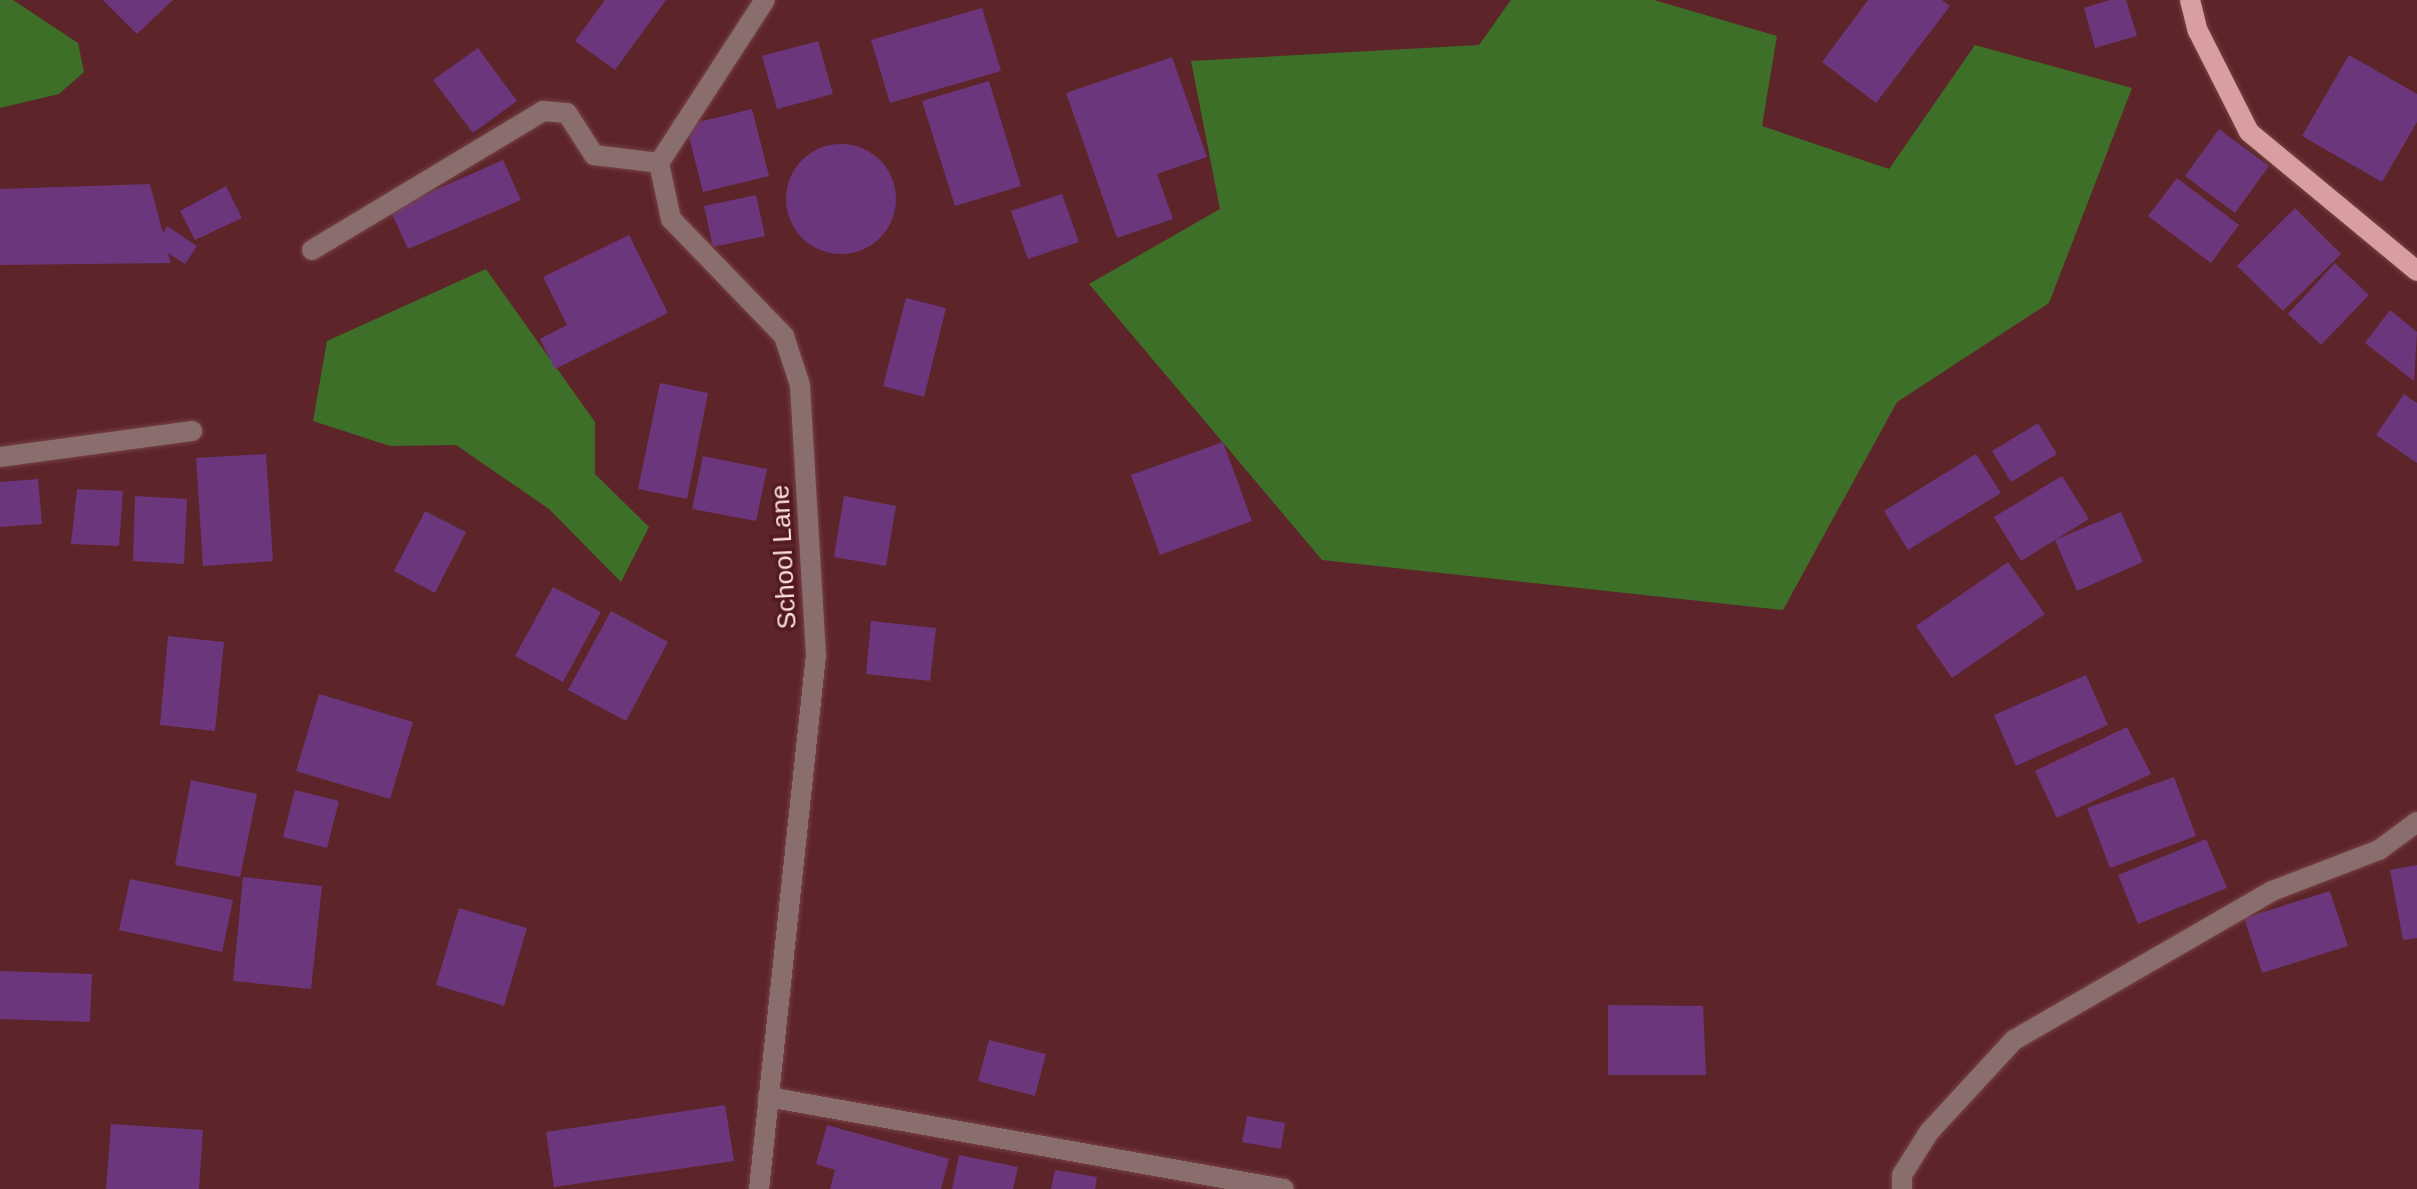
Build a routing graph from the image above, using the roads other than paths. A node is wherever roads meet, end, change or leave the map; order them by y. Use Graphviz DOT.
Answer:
graph roads {
  1 [pos="765,0"];
  2 [pos="2190,0"];
  3 [pos="659,163"];
  4 [pos="312,250"];
  5 [pos="2417,271"];
  6 [pos="192,431"];
  7 [pos="0,457"];
  8 [pos="2417,822"];
  9 [pos="768,1097"];
  10 [pos="759,1189"];
  11 [pos="1284,1189"];
  12 [pos="1902,1189"];
  1 -- 3 [label="street"];
  2 -- 5 [label="main road"];
  3 -- 4 [label="street"];
  3 -- 9 [label="street, School Lane"];
  6 -- 7 [label="street"];
  8 -- 12 [label="street"];
  9 -- 10 [label="street, School Lane"];
  9 -- 11 [label="street"];
}
